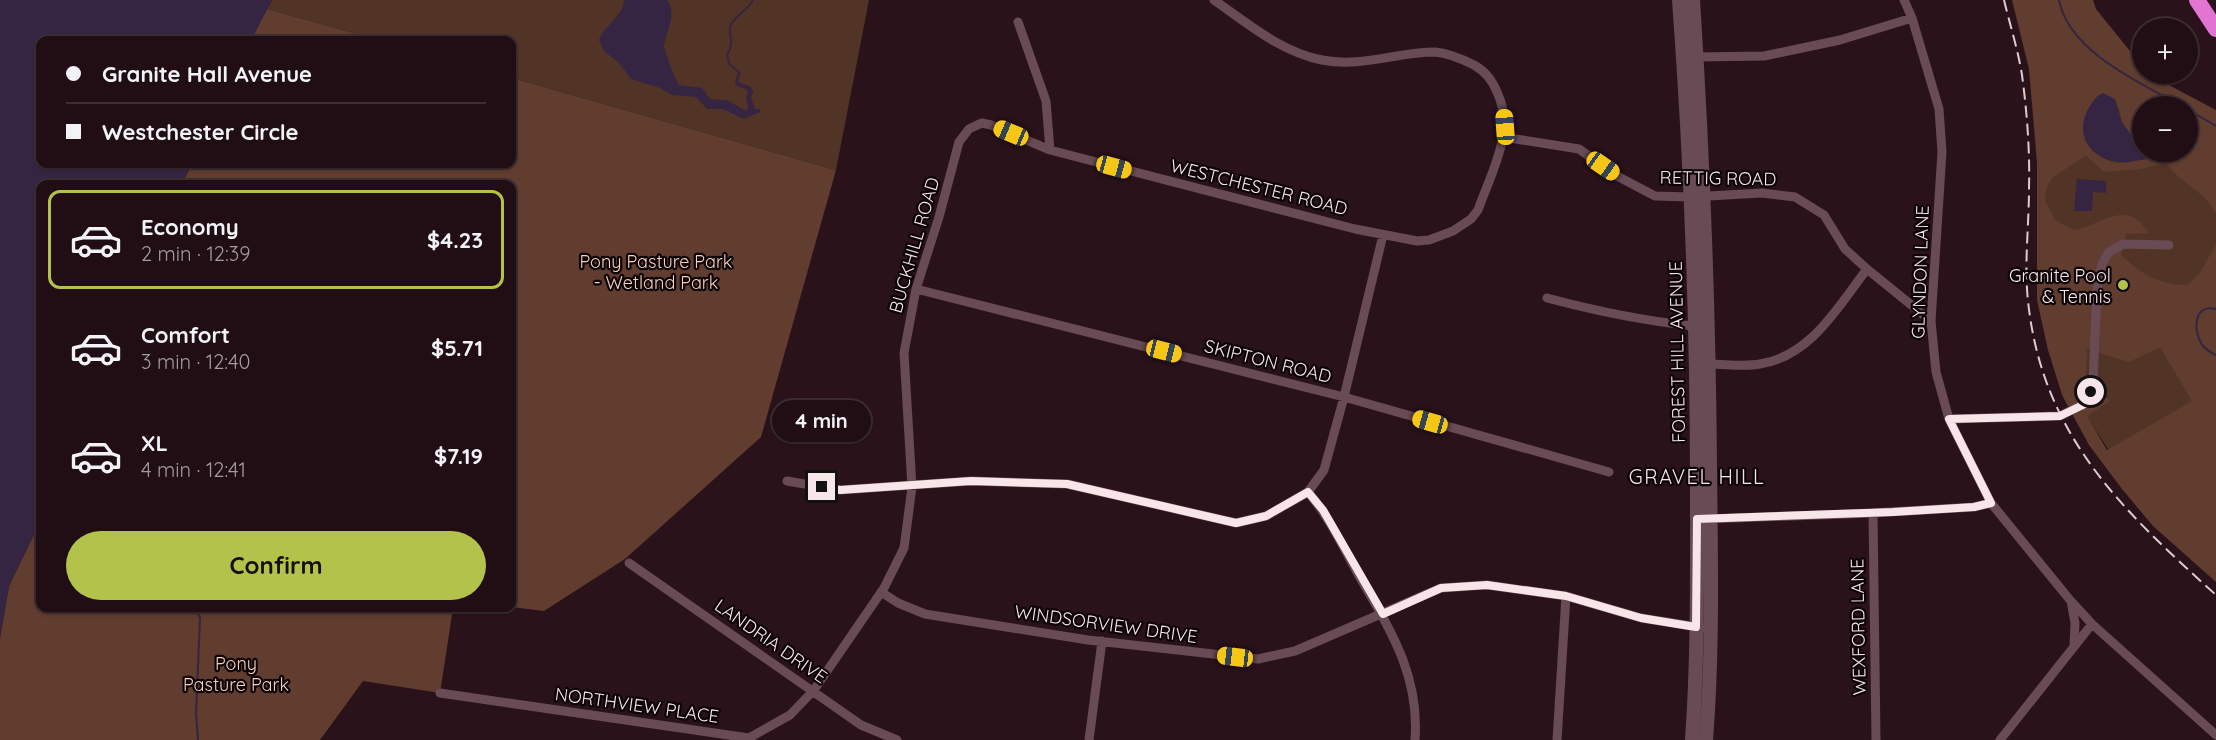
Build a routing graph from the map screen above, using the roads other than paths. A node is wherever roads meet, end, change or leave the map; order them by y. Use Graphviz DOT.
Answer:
graph roads {
  1 [pos="1214,0"];
  2 [pos="1678,0"];
  3 [pos="1693,0"];
  4 [pos="1904,0"];
  5 [pos="2197,0"];
  6 [pos="1912,18"];
  7 [pos="1018,22"];
  8 [pos="2216,29"];
  9 [pos="1696,57"];
  10 [pos="1503,137"];
  11 [pos="959,142"];
  12 [pos="1050,150"];
  13 [pos="1698,196"];
  14 [pos="1383,235"];
  15 [pos="2169,245"];
  16 [pos="1867,269"];
  17 [pos="916,289"];
  18 [pos="1547,298"];
  19 [pos="1931,321"];
  20 [pos="1695,326"];
  21 [pos="1709,364"];
  22 [pos="1344,397"];
  23 [pos="1949,419"];
  24 [pos="1609,472"];
  25 [pos="787,481"];
  26 [pos="912,487"];
  27 [pos="1308,492"];
  28 [pos="1991,503"];
  29 [pos="1873,513"];
  30 [pos="1704,519"];
  31 [pos="629,563"];
  32 [pos="881,592"];
  33 [pos="1566,596"];
  34 [pos="2070,600"];
  35 [pos="1383,614"];
  36 [pos="2092,624"];
  37 [pos="1696,627"];
  38 [pos="1710,629"];
  39 [pos="1102,642"];
  40 [pos="2074,646"];
  41 [pos="814,690"];
  42 [pos="440,693"];
  43 [pos="2216,735"];
  44 [pos="897,740"];
  45 [pos="1089,740"];
  46 [pos="1415,740"];
  47 [pos="1557,740"];
  48 [pos="1692,740"];
  49 [pos="1706,740"];
  50 [pos="1876,740"];
  51 [pos="2000,740"];
  1 -- 10 [label="street, WESTCHESTER ROAD"];
  2 -- 13 [label="main road, FOREST HILL AVENUE"];
  3 -- 9 [label="main road, FOREST HILL AVENUE"];
  4 -- 6 [label="street, GLYNDON LANE"];
  5 -- 8 [label="highway"];
  6 -- 9 [label="street"];
  6 -- 19 [label="street, GLYNDON LANE"];
  7 -- 12 [label="street"];
  9 -- 13 [label="main road, FOREST HILL AVENUE"];
  10 -- 13 [label="street, RETTIG ROAD"];
  10 -- 14 [label="street, WESTCHESTER ROAD"];
  11 -- 12 [label="street, WESTCHESTER ROAD"];
  11 -- 17 [label="street, BUCKHILL ROAD"];
  12 -- 14 [label="street, WESTCHESTER ROAD"];
  13 -- 16 [label="street, RETTIG ROAD"];
  13 -- 20 [label="main road, FOREST HILL AVENUE"];
  13 -- 21 [label="main road, FOREST HILL AVENUE"];
  14 -- 22 [label="street"];
  15 -- 23 [label="street"];
  16 -- 19 [label="street, RETTIG ROAD"];
  16 -- 21 [label="street"];
  17 -- 22 [label="street, SKIPTON ROAD"];
  17 -- 26 [label="street, BUCKHILL ROAD"];
  18 -- 20 [label="street"];
  19 -- 23 [label="street, GLYNDON LANE"];
  20 -- 30 [label="main road, FOREST HILL AVENUE"];
  21 -- 30 [label="main road, FOREST HILL AVENUE"];
  22 -- 24 [label="street, SKIPTON ROAD"];
  22 -- 27 [label="street"];
  23 -- 28 [label="street, GLYNDON LANE"];
  25 -- 26 [label="street"];
  26 -- 27 [label="street"];
  26 -- 32 [label="street, BUCKHILL ROAD"];
  27 -- 35 [label="street"];
  28 -- 29 [label="street"];
  28 -- 34 [label="street, GLYNDON LANE"];
  29 -- 30 [label="street"];
  29 -- 50 [label="street, WEXFORD LANE"];
  30 -- 37 [label="main road, FOREST HILL AVENUE"];
  30 -- 38 [label="main road, FOREST HILL AVENUE"];
  31 -- 41 [label="street, LANDRIA DRIVE"];
  32 -- 39 [label="street, WINDSORVIEW DRIVE"];
  32 -- 41 [label="street, BUCKHILL ROAD"];
  33 -- 35 [label="street, WINDSORVIEW DRIVE"];
  33 -- 37 [label="street, WINDSORVIEW DRIVE"];
  33 -- 47 [label="street"];
  34 -- 36 [label="street, GLYNDON LANE"];
  34 -- 40 [label="street"];
  35 -- 39 [label="street, WINDSORVIEW DRIVE"];
  35 -- 46 [label="street"];
  36 -- 40 [label="street"];
  36 -- 43 [label="street, GLYNDON LANE"];
  37 -- 38 [label="street, WINDSORVIEW DRIVE"];
  37 -- 48 [label="main road, FOREST HILL AVENUE"];
  38 -- 49 [label="main road, FOREST HILL AVENUE"];
  39 -- 45 [label="street"];
  40 -- 51 [label="street"];
  41 -- 42 [label="street, NORTHVIEW PLACE"];
  41 -- 44 [label="street, LANDRIA DRIVE"];
}
